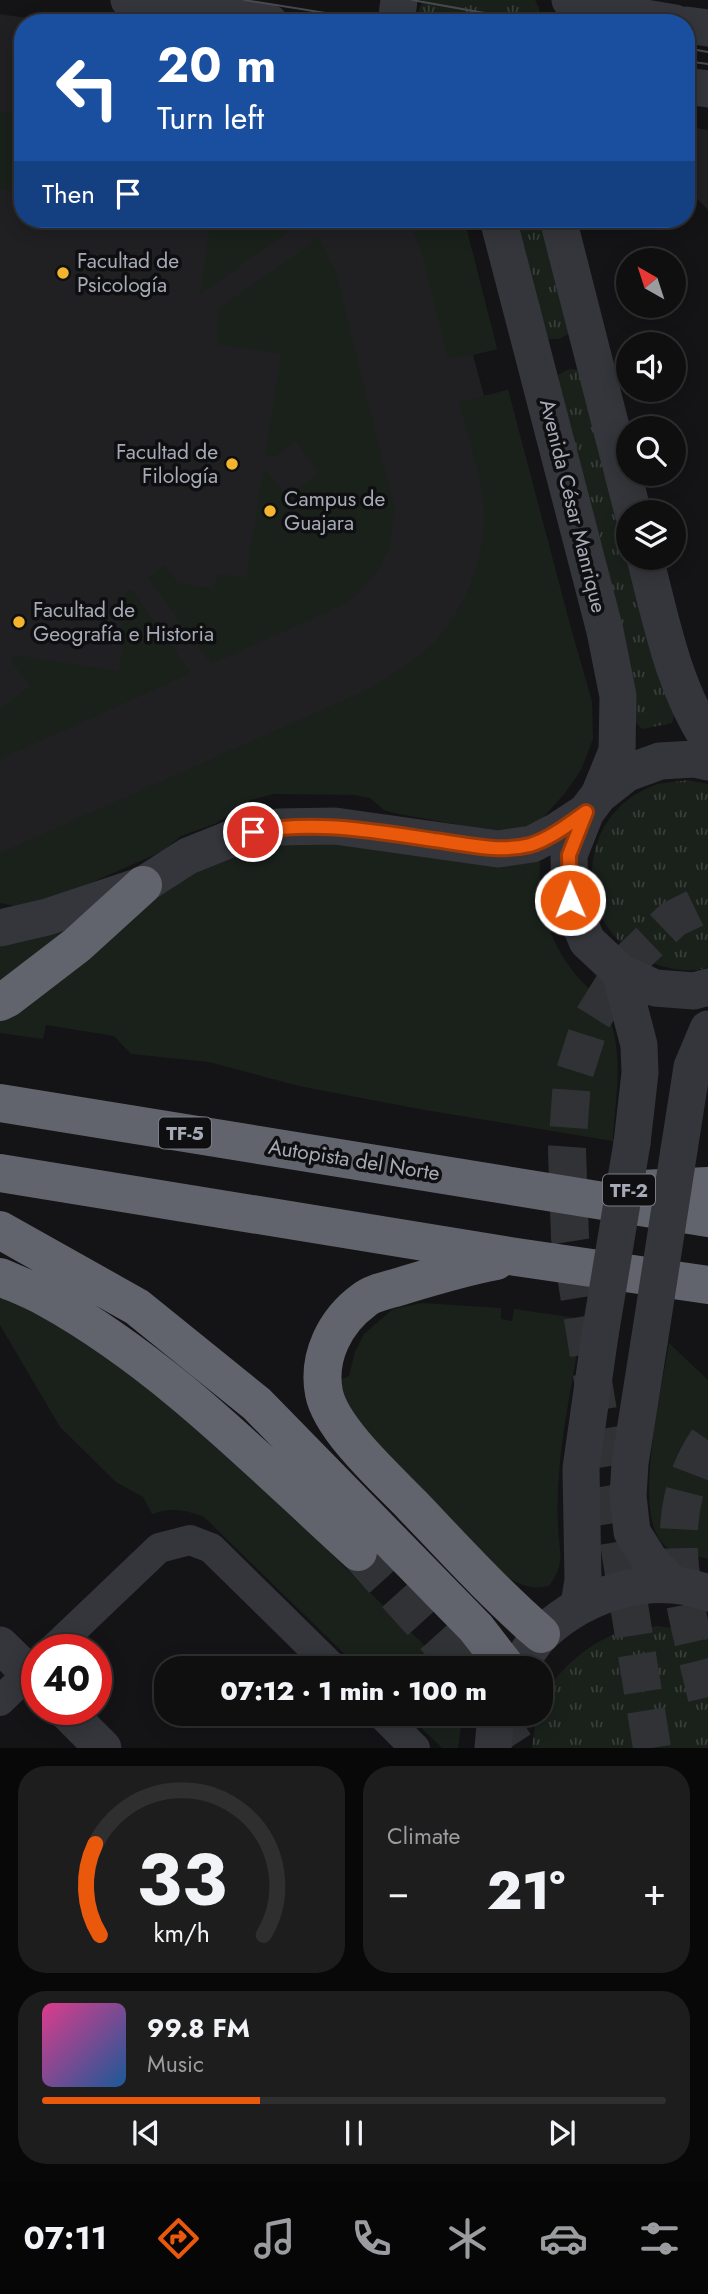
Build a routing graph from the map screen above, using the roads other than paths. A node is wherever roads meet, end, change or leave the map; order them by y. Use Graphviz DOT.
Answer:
graph roads {
  1 [pos="129,0"];
  2 [pos="570,0"];
  3 [pos="215,14"];
  4 [pos="622,14"];
  5 [pos="500,228"];
  6 [pos="560,228"];
  7 [pos="630,500"];
  8 [pos="648,570"];
  9 [pos="708,739"];
  10 [pos="708,762"];
  11 [pos="592,804"];
  12 [pos="143,886"];
  13 [pos="0,928"];
  14 [pos="620,972"];
  15 [pos="708,987"];
  16 [pos="0,1002"];
  17 [pos="708,1029"];
  18 [pos="0,1103"];
  19 [pos="0,1173"];
  20 [pos="708,1186"];
  21 [pos="551,1193"];
  22 [pos="708,1218"];
  23 [pos="0,1230"];
  24 [pos="516,1257"];
  25 [pos="0,1277"];
  26 [pos="708,1285"];
  27 [pos="358,1552"];
  28 [pos="672,1584"];
  29 [pos="708,1592"];
  30 [pos="579,1605"];
  31 [pos="72,1634"];
  32 [pos="541,1634"];
  33 [pos="0,1645"];
  34 [pos="321,1656"];
  35 [pos="498,1656"];
  36 [pos="525,1656"];
  37 [pos="21,1657"];
  38 [pos="21,1683"];
  39 [pos="0,1701"];
  40 [pos="80,1725"];
  41 [pos="393,1726"];
  42 [pos="495,1726"];
  43 [pos="103,1748"];
  44 [pos="415,1748"];
  45 [pos="493,1748"];
  1 -- 3 [label="street"];
  2 -- 4 [label="street"];
  5 -- 11 [label="street, Avenida César Manrique"];
  6 -- 7 [label="street"];
  8 -- 9 [label="street"];
  10 -- 11 [label="street"];
  11 -- 12 [label="street"];
  11 -- 14 [label="street, Avenida César Manrique"];
  12 -- 13 [label="street"];
  12 -- 16 [label="highway"];
  14 -- 15 [label="street"];
  14 -- 30 [label="street, bridge"];
  17 -- 28 [label="street, bridge"];
  18 -- 21 [label="highway, Autopista del Norte / TF-5"];
  19 -- 24 [label="highway"];
  20 -- 21 [label="highway, TF-2"];
  21 -- 22 [label="highway, Autopista del Norte / TF-5"];
  23 -- 35 [label="highway"];
  24 -- 26 [label="highway"];
  24 -- 32 [label="highway"];
  25 -- 27 [label="highway"];
  28 -- 29 [label="street"];
  28 -- 30 [label="street"];
  30 -- 32 [label="street"];
  31 -- 34 [label="street"];
  32 -- 36 [label="street"];
  33 -- 37 [label="street"];
  38 -- 39 [label="street"];
  40 -- 43 [label="street"];
  41 -- 44 [label="street"];
  42 -- 45 [label="street"];
}
